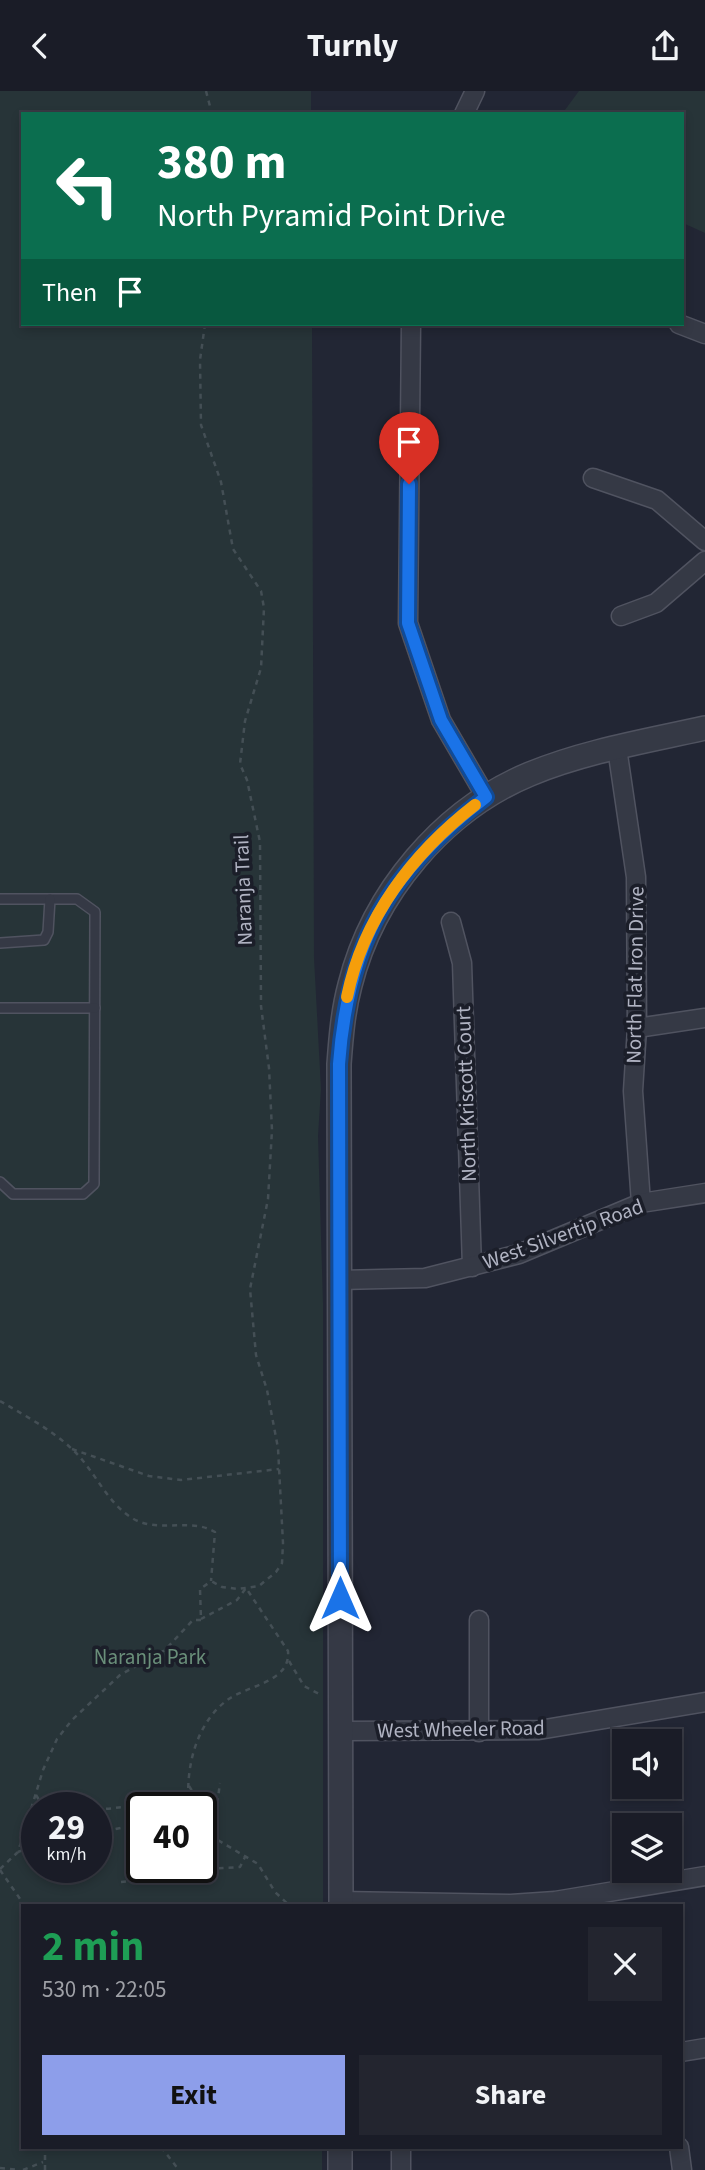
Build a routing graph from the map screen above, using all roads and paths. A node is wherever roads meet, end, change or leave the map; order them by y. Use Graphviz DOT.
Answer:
graph roads {
  1 [pos="206,91"];
  2 [pos="475,91"];
  3 [pos="211,112"];
  4 [pos="465,112"];
  5 [pos="205,326"];
  6 [pos="411,326"];
  7 [pos="684,326"];
  8 [pos="705,334"];
  9 [pos="593,478"];
  10 [pos="705,541"];
  11 [pos="705,561"];
  12 [pos="621,617"];
  13 [pos="705,728"];
  14 [pos="617,748"];
  15 [pos="486,797"];
  16 [pos="0,899"];
  17 [pos="50,899"];
  18 [pos="451,922"];
  19 [pos="0,943"];
  20 [pos="0,1008"];
  21 [pos="94,1009"];
  22 [pos="705,1018"];
  23 [pos="636,1028"];
  24 [pos="0,1182"];
  25 [pos="705,1193"];
  26 [pos="640,1203"];
  27 [pos="471,1267"];
  28 [pos="339,1280"];
  29 [pos="0,1401"];
  30 [pos="72,1449"];
  31 [pos="279,1469"];
  32 [pos="211,1581"];
  33 [pos="246,1588"];
  34 [pos="201,1620"];
  35 [pos="479,1620"];
  36 [pos="289,1661"];
  37 [pos="324,1696"];
  38 [pos="705,1702"];
  39 [pos="341,1731"];
  40 [pos="479,1732"];
  41 [pos="220,1783"];
  42 [pos="189,1786"];
  43 [pos="37,1792"];
  44 [pos="189,1792"];
  45 [pos="217,1840"];
  46 [pos="21,1845"];
  47 [pos="19,1852"];
  48 [pos="245,1857"];
  49 [pos="0,1870"];
  50 [pos="705,1876"];
  51 [pos="121,1882"];
  52 [pos="638,1887"];
  53 [pos="341,1903"];
  54 [pos="24,1904"];
  55 [pos="288,1904"];
  56 [pos="641,1904"];
  57 [pos="705,2048"];
  58 [pos="683,2052"];
  59 [pos="45,2149"];
  60 [pos="163,2149"];
  61 [pos="340,2149"];
  62 [pos="401,2149"];
  63 [pos="679,2149"];
  64 [pos="44,2161"];
  65 [pos="0,2168"];
  66 [pos="21,2170"];
  67 [pos="45,2170"];
  68 [pos="179,2170"];
  69 [pos="340,2170"];
  70 [pos="401,2170"];
  71 [pos="682,2170"];
  1 -- 3 [label="path"];
  2 -- 4 [label="street"];
  5 -- 31 [label="path, Naranja Trail"];
  6 -- 15 [label="street"];
  7 -- 8 [label="street"];
  9 -- 10 [label="street"];
  11 -- 12 [label="street"];
  13 -- 14 [label="street"];
  14 -- 15 [label="street"];
  14 -- 23 [label="street, North Flat Iron Drive"];
  15 -- 28 [label="street"];
  16 -- 17 [label="lane"];
  17 -- 19 [label="lane"];
  17 -- 21 [label="lane"];
  18 -- 27 [label="street, North Kriscott Court"];
  20 -- 21 [label="lane"];
  21 -- 24 [label="lane"];
  22 -- 23 [label="street"];
  23 -- 26 [label="street, North Flat Iron Drive"];
  25 -- 26 [label="street, West Silvertip Road"];
  26 -- 27 [label="street, West Silvertip Road"];
  27 -- 28 [label="street, West Silvertip Road"];
  28 -- 39 [label="street"];
  29 -- 30 [label="path"];
  30 -- 31 [label="path"];
  30 -- 32 [label="path"];
  31 -- 33 [label="path, Naranja Trail"];
  32 -- 33 [label="path"];
  32 -- 34 [label="path"];
  33 -- 34 [label="path, Naranja Trail"];
  33 -- 36 [label="path"];
  34 -- 43 [label="path, Naranja Trail"];
  35 -- 40 [label="street"];
  36 -- 37 [label="path"];
  36 -- 42 [label="path"];
  38 -- 40 [label="street, West Wheeler Road"];
  39 -- 40 [label="street, West Wheeler Road"];
  39 -- 53 [label="street"];
  41 -- 42 [label="path"];
  42 -- 44 [label="path"];
  45 -- 48 [label="path"];
  46 -- 47 [label="path, Naranja Trail"];
  47 -- 49 [label="path"];
  48 -- 51 [label="path"];
  48 -- 55 [label="path"];
  49 -- 54 [label="path"];
  50 -- 52 [label="street"];
  52 -- 53 [label="street"];
  52 -- 56 [label="street"];
  57 -- 58 [label="street"];
  59 -- 64 [label="path"];
  60 -- 68 [label="path"];
  61 -- 69 [label="street"];
  62 -- 70 [label="street"];
  63 -- 71 [label="street"];
  64 -- 66 [label="path"];
  64 -- 67 [label="path"];
  65 -- 66 [label="path"];
}
